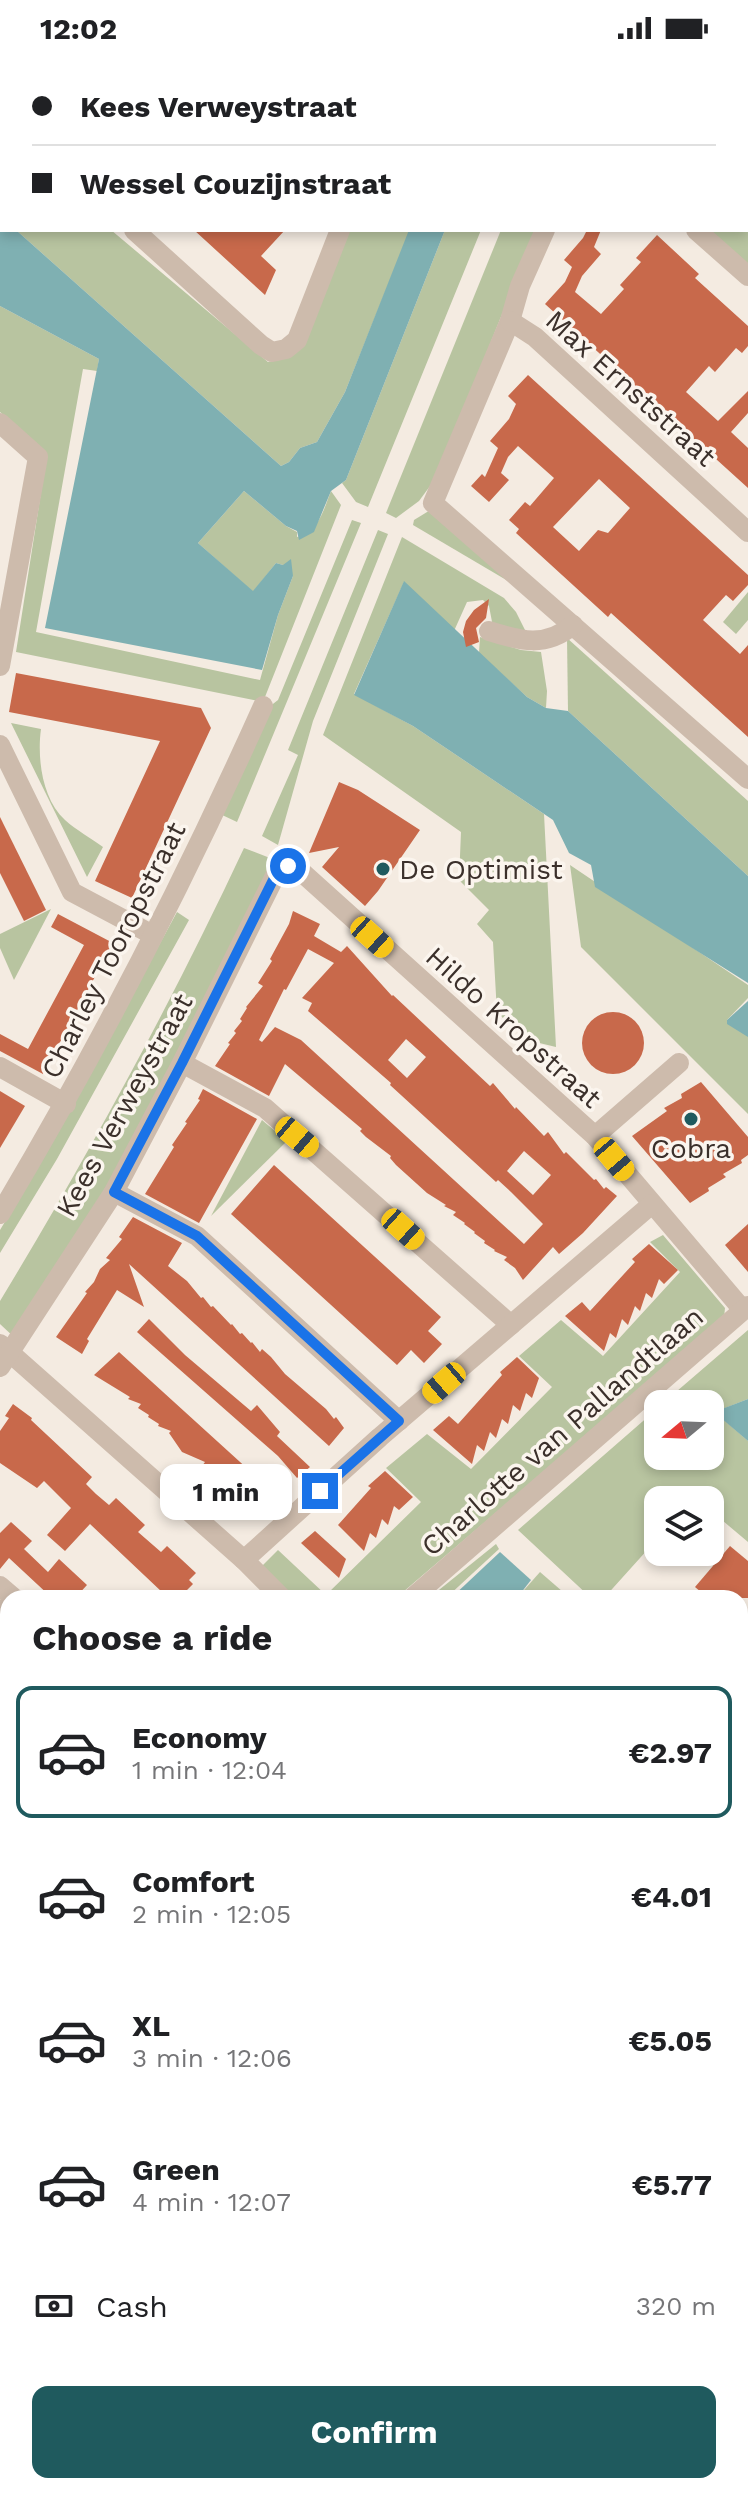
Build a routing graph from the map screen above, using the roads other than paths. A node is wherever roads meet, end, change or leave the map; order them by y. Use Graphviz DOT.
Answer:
graph roads {
  1 [pos="136,232"];
  2 [pos="339,232"];
  3 [pos="544,232"];
  4 [pos="698,232"];
  5 [pos="748,276"];
  6 [pos="510,321"];
  7 [pos="0,423"];
  8 [pos="748,532"];
  9 [pos="573,625"];
  10 [pos="489,631"];
  11 [pos="0,661"];
  12 [pos="263,706"];
  13 [pos="0,745"];
  14 [pos="748,779"];
  15 [pos="288,866"];
  16 [pos="153,935"];
  17 [pos="182,1063"];
  18 [pos="679,1063"];
  19 [pos="0,1067"];
  20 [pos="66,1104"];
  21 [pos="595,1136"];
  22 [pos="114,1192"];
  23 [pos="652,1204"];
  24 [pos="0,1214"];
  25 [pos="746,1308"];
  26 [pos="511,1325"];
  27 [pos="3,1354"];
  28 [pos="399,1421"];
  29 [pos="244,1560"];
  30 [pos="274,1590"];
  31 [pos="421,1590"];
  1 -- 2 [label="street"];
  3 -- 6 [label="street"];
  4 -- 5 [label="street"];
  6 -- 8 [label="street, Max Ernststraat"];
  6 -- 9 [label="street"];
  7 -- 11 [label="street"];
  9 -- 10 [label="street"];
  9 -- 14 [label="street"];
  12 -- 16 [label="street, Charley Tooropstraat"];
  13 -- 16 [label="street"];
  15 -- 17 [label="street, Kees Verweystraat"];
  15 -- 21 [label="street, Hildo Kropstraat"];
  16 -- 20 [label="street, Charley Tooropstraat"];
  17 -- 22 [label="street, Kees Verweystraat"];
  17 -- 26 [label="street"];
  18 -- 21 [label="street, Hildo Kropstraat"];
  19 -- 20 [label="street"];
  20 -- 24 [label="street, Charley Tooropstraat"];
  21 -- 23 [label="street, Hildo Kropstraat"];
  22 -- 27 [label="street, Kees Verweystraat"];
  22 -- 28 [label="street"];
  23 -- 25 [label="street, Hildo Kropstraat"];
  23 -- 26 [label="street"];
  25 -- 31 [label="street, Charlotte van Pallandtlaan"];
  26 -- 28 [label="street"];
  27 -- 29 [label="street"];
  28 -- 29 [label="street"];
  29 -- 30 [label="street"];
}
